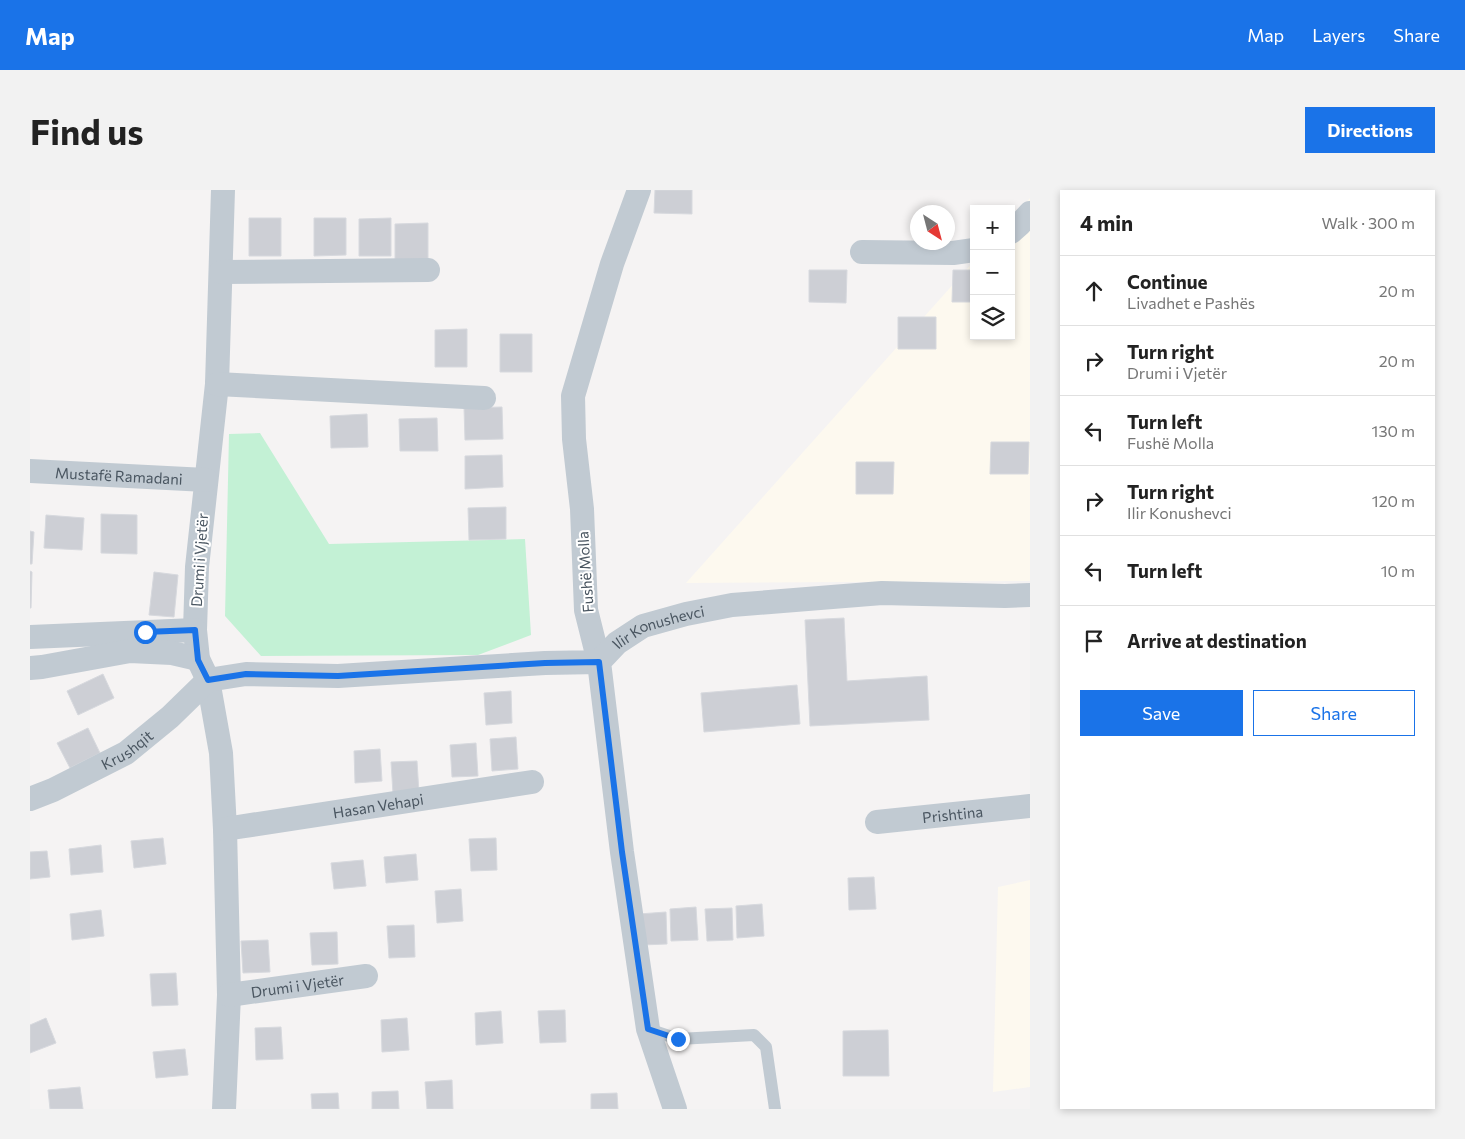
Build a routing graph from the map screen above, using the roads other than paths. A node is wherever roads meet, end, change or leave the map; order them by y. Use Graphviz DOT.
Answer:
graph roads {
  1 [pos="223,190"];
  2 [pos="639,190"];
  3 [pos="1030,213"];
  4 [pos="1015,228"];
  5 [pos="970,251"];
  6 [pos="862,252"];
  7 [pos="428,270"];
  8 [pos="221,272"];
  9 [pos="217,384"];
  10 [pos="484,398"];
  11 [pos="30,471"];
  12 [pos="206,480"];
  13 [pos="1030,595"];
  14 [pos="195,630"];
  15 [pos="30,637"];
  16 [pos="599,662"];
  17 [pos="30,668"];
  18 [pos="203,670"];
  19 [pos="532,782"];
  20 [pos="30,799"];
  21 [pos="1030,806"];
  22 [pos="877,822"];
  23 [pos="224,828"];
  24 [pos="366,976"];
  25 [pos="229,995"];
  26 [pos="648,1029"];
  27 [pos="224,1109"];
  28 [pos="675,1109"];
  29 [pos="776,1109"];
  1 -- 8 [label="street, Drumi i Vjetër"];
  2 -- 16 [label="street, Fushë Molla"];
  3 -- 4 [label="street"];
  5 -- 6 [label="street"];
  7 -- 8 [label="street"];
  8 -- 9 [label="street, Drumi i Vjetër"];
  9 -- 10 [label="street"];
  9 -- 12 [label="street, Drumi i Vjetër"];
  11 -- 12 [label="street, Mustafë Ramadani"];
  12 -- 14 [label="street, Drumi i Vjetër"];
  13 -- 16 [label="street, Ilir Konushevci"];
  14 -- 15 [label="street"];
  14 -- 18 [label="street, Drumi i Vjetër"];
  16 -- 18 [label="street"];
  16 -- 26 [label="street, Ilir Konushevci"];
  17 -- 18 [label="street"];
  18 -- 20 [label="street, Krushqit"];
  18 -- 23 [label="street, Drumi i Vjetër"];
  19 -- 23 [label="street, Hasan Vehapi"];
  21 -- 22 [label="street, Prishtina"];
  23 -- 25 [label="street, Drumi i Vjetër"];
  24 -- 25 [label="street, Drumi i Vjetër"];
  25 -- 27 [label="street, Drumi i Vjetër"];
  26 -- 28 [label="street, Ilir Konushevci"];
  26 -- 29 [label="lane"];
}
